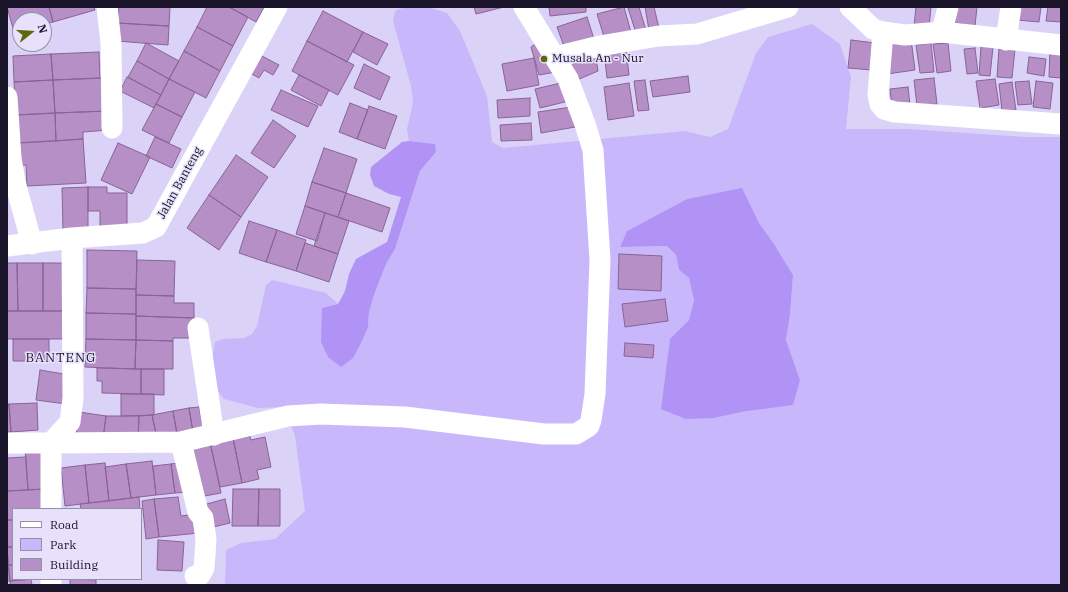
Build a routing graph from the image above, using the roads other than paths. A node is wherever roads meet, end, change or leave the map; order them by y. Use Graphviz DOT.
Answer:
graph roads {
  1 [pos="107,7"];
  2 [pos="277,7"];
  3 [pos="524,7"];
  4 [pos="788,7"];
  5 [pos="850,7"];
  6 [pos="948,7"];
  7 [pos="1011,7"];
  8 [pos="883,32"];
  9 [pos="942,32"];
  10 [pos="1006,40"];
  11 [pos="1061,45"];
  12 [pos="555,57"];
  13 [pos="7,97"];
  14 [pos="1061,124"];
  15 [pos="112,128"];
  16 [pos="72,238"];
  17 [pos="32,244"];
  18 [pos="7,246"];
  19 [pos="198,328"];
  20 [pos="214,435"];
  21 [pos="181,442"];
  22 [pos="7,443"];
  23 [pos="51,443"];
  24 [pos="51,508"];
  25 [pos="195,576"];
  1 -- 15 [label="street"];
  2 -- 16 [label="street, Jalan Banteng"];
  3 -- 12 [label="street"];
  4 -- 12 [label="street"];
  5 -- 8 [label="street"];
  6 -- 9 [label="street"];
  7 -- 10 [label="street"];
  8 -- 9 [label="street"];
  8 -- 14 [label="street"];
  9 -- 10 [label="street"];
  10 -- 11 [label="street"];
  12 -- 20 [label="street"];
  13 -- 17 [label="street"];
  16 -- 17 [label="street, Jalan Banteng"];
  16 -- 23 [label="street"];
  17 -- 18 [label="street, Jalan Banteng"];
  19 -- 20 [label="street"];
  20 -- 21 [label="street"];
  21 -- 23 [label="street"];
  21 -- 25 [label="street"];
  22 -- 23 [label="street"];
  23 -- 24 [label="street"];
}
